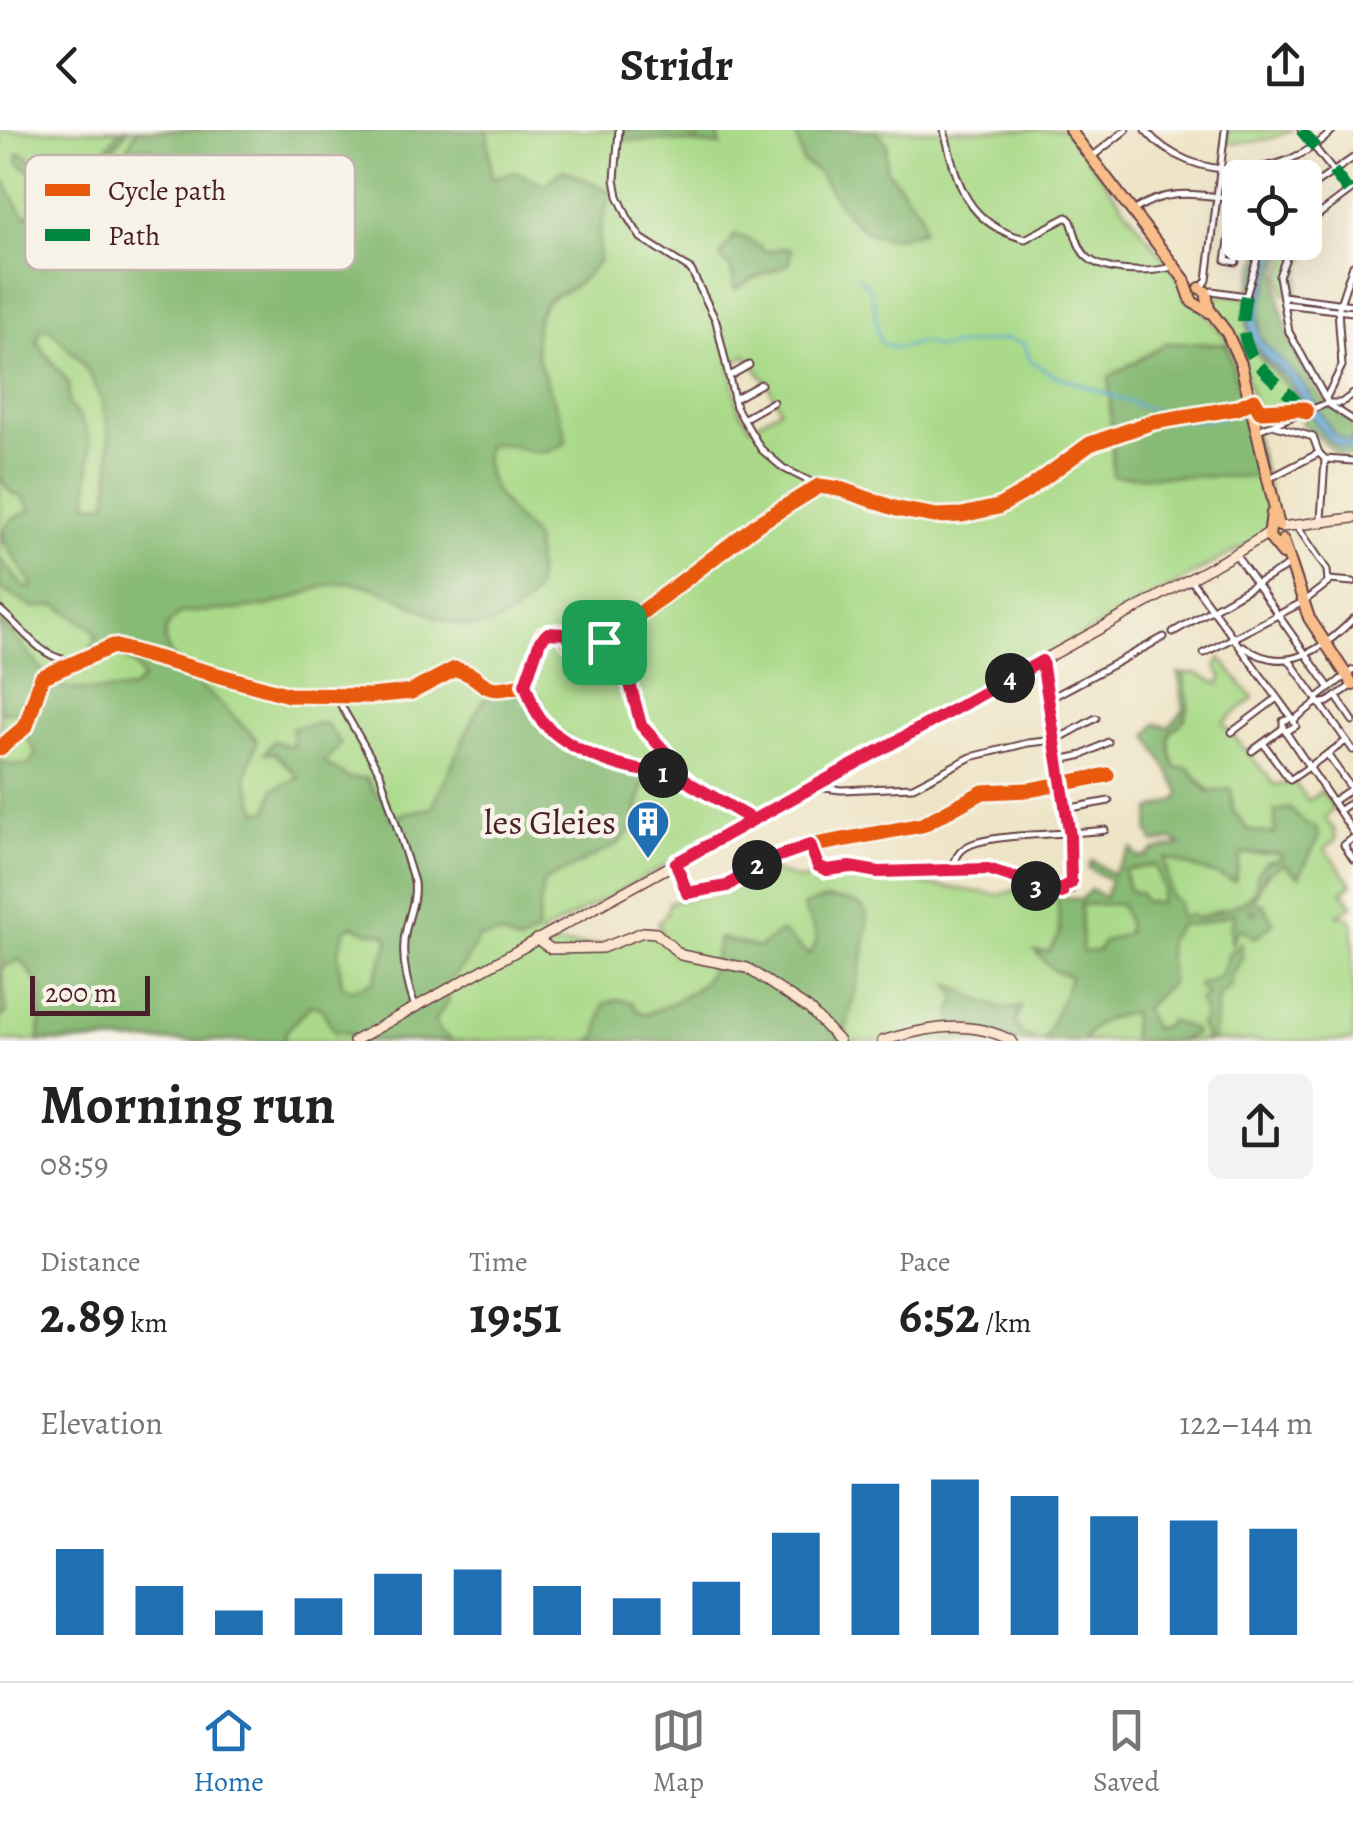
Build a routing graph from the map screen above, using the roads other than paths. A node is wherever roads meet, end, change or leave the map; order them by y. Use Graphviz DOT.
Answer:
graph roads {
  1 [pos="619,130"];
  2 [pos="944,130"];
  3 [pos="1070,130"];
  4 [pos="1126,130"];
  5 [pos="1146,130"];
  6 [pos="1225,130"];
  7 [pos="1301,130"];
  8 [pos="1333,130"];
  9 [pos="1316,148"];
  10 [pos="1091,158"];
  11 [pos="1353,158"];
  12 [pos="1220,168"];
  13 [pos="1332,172"];
  14 [pos="1322,179"];
  15 [pos="1352,193"];
  16 [pos="1217,197"];
  17 [pos="1222,198"];
  18 [pos="1133,210"];
  19 [pos="1322,213"];
  20 [pos="1256,260"];
  21 [pos="1285,260"];
  22 [pos="1236,262"];
  23 [pos="1353,264"];
  24 [pos="1254,265"];
  25 [pos="1175,266"];
  26 [pos="1200,296"];
  27 [pos="1283,300"];
  28 [pos="1353,304"];
  29 [pos="1338,307"];
  30 [pos="1353,312"];
  31 [pos="749,365"];
  32 [pos="730,376"];
  33 [pos="760,384"];
  34 [pos="1353,394"];
  35 [pos="734,399"];
  36 [pos="1327,401"];
  37 [pos="772,402"];
  38 [pos="1248,405"];
  39 [pos="743,419"];
  40 [pos="1353,420"];
  41 [pos="1273,425"];
  42 [pos="1258,430"];
  43 [pos="1319,454"];
  44 [pos="1325,459"];
  45 [pos="1353,461"];
  46 [pos="1270,478"];
  47 [pos="824,485"];
  48 [pos="1353,518"];
  49 [pos="1321,520"];
  50 [pos="1296,526"];
  51 [pos="1277,534"];
  52 [pos="1235,554"];
  53 [pos="1291,563"];
  54 [pos="1189,579"];
  55 [pos="1329,579"];
  56 [pos="1353,582"];
  57 [pos="1256,584"];
  58 [pos="1303,602"];
  59 [pos="0,610"];
  60 [pos="1213,610"];
  61 [pos="1278,616"];
  62 [pos="1353,619"];
  63 [pos="1172,632"];
  64 [pos="1164,637"];
  65 [pos="1233,637"];
  66 [pos="604,642"];
  67 [pos="1324,643"];
  68 [pos="1204,653"];
  69 [pos="1306,655"];
  70 [pos="1289,660"];
  71 [pos="1042,661"];
  72 [pos="1351,678"];
  73 [pos="525,684"];
  74 [pos="1329,687"];
  75 [pos="336,695"];
  76 [pos="1336,696"];
  77 [pos="1049,698"];
  78 [pos="1277,698"];
  79 [pos="1317,702"];
  80 [pos="1096,718"];
  81 [pos="1293,718"];
  82 [pos="1353,720"];
  83 [pos="1284,730"];
  84 [pos="1232,732"];
  85 [pos="1056,740"];
  86 [pos="1346,741"];
  87 [pos="1108,742"];
  88 [pos="1263,743"];
  89 [pos="1353,750"];
  90 [pos="1252,751"];
  91 [pos="1327,754"];
  92 [pos="1058,760"];
  93 [pos="1309,767"];
  94 [pos="676,771"];
  95 [pos="1107,774"];
  96 [pos="1062,784"];
  97 [pos="813,787"];
  98 [pos="1352,788"];
  99 [pos="1109,801"];
  100 [pos="1334,801"];
  101 [pos="1353,801"];
  102 [pos="1066,809"];
  103 [pos="1340,810"];
  104 [pos="753,820"];
  105 [pos="1105,830"];
  106 [pos="1353,835"];
  107 [pos="1070,836"];
  108 [pos="810,845"];
  109 [pos="1353,859"];
  110 [pos="676,863"];
  111 [pos="954,870"];
  112 [pos="537,939"];
  113 [pos="415,1007"];
  114 [pos="354,1041"];
  115 [pos="839,1041"];
  116 [pos="882,1041"];
  117 [pos="1012,1041"];
  1 -- 32 [label="street"];
  2 -- 25 [label="street"];
  3 -- 10 [label="main road"];
  4 -- 10 [label="street"];
  5 -- 12 [label="street"];
  6 -- 12 [label="street"];
  7 -- 9 [label="street"];
  8 -- 9 [label="street"];
  9 -- 12 [label="street"];
  9 -- 13 [label="street"];
  10 -- 18 [label="main road"];
  11 -- 13 [label="street"];
  12 -- 16 [label="street"];
  13 -- 14 [label="street"];
  15 -- 19 [label="street"];
  16 -- 17 [label="street"];
  16 -- 18 [label="street"];
  16 -- 26 [label="street"];
  18 -- 25 [label="main road"];
  20 -- 24 [label="street"];
  21 -- 27 [label="street"];
  22 -- 22 [label="street"];
  22 -- 24 [label="street"];
  23 -- 29 [label="street"];
  24 -- 26 [label="street"];
  25 -- 26 [label="main road"];
  26 -- 38 [label="main road"];
  27 -- 29 [label="street"];
  27 -- 36 [label="street"];
  28 -- 29 [label="street"];
  29 -- 30 [label="street"];
  29 -- 36 [label="street"];
  31 -- 32 [label="street"];
  32 -- 35 [label="street"];
  33 -- 35 [label="street"];
  34 -- 36 [label="street"];
  35 -- 39 [label="street"];
  36 -- 40 [label="street"];
  36 -- 41 [label="street"];
  37 -- 39 [label="street"];
  38 -- 42 [label="main road"];
  38 -- 47 [label="street"];
  39 -- 47 [label="street"];
  41 -- 42 [label="street"];
  41 -- 43 [label="street"];
  42 -- 46 [label="main road"];
  43 -- 44 [label="street"];
  43 -- 46 [label="street"];
  44 -- 45 [label="street"];
  44 -- 49 [label="street"];
  46 -- 51 [label="main road"];
  47 -- 66 [label="street"];
  48 -- 49 [label="main road"];
  49 -- 50 [label="main road"];
  50 -- 51 [label="main road"];
  50 -- 55 [label="street"];
  51 -- 52 [label="main road"];
  51 -- 53 [label="main road"];
  52 -- 54 [label="main road"];
  52 -- 57 [label="street"];
  53 -- 57 [label="street"];
  53 -- 58 [label="main road"];
  54 -- 60 [label="street"];
  54 -- 71 [label="main road"];
  55 -- 56 [label="street"];
  55 -- 58 [label="street"];
  57 -- 60 [label="street"];
  57 -- 61 [label="street"];
  58 -- 61 [label="street"];
  58 -- 67 [label="main road"];
  59 -- 75 [label="street"];
  60 -- 63 [label="street"];
  60 -- 65 [label="street"];
  61 -- 65 [label="street"];
  61 -- 69 [label="street"];
  62 -- 67 [label="street"];
  64 -- 77 [label="street"];
  65 -- 68 [label="street"];
  65 -- 70 [label="street"];
  65 -- 78 [label="street"];
  66 -- 73 [label="street"];
  66 -- 94 [label="street"];
  67 -- 69 [label="street"];
  67 -- 72 [label="main road"];
  69 -- 70 [label="street"];
  69 -- 74 [label="street"];
  70 -- 79 [label="street"];
  71 -- 77 [label="street"];
  71 -- 97 [label="main road"];
  72 -- 74 [label="street"];
  72 -- 76 [label="street"];
  73 -- 75 [label="street"];
  73 -- 94 [label="street"];
  74 -- 79 [label="street"];
  75 -- 113 [label="street"];
  76 -- 79 [label="street"];
  76 -- 82 [label="street"];
  77 -- 85 [label="street"];
  78 -- 81 [label="street"];
  78 -- 84 [label="street"];
  79 -- 81 [label="street"];
  79 -- 86 [label="street"];
  80 -- 85 [label="street"];
  81 -- 83 [label="street"];
  83 -- 88 [label="street"];
  83 -- 93 [label="street"];
  85 -- 92 [label="street"];
  85 -- 97 [label="street"];
  86 -- 89 [label="street"];
  86 -- 91 [label="street"];
  87 -- 92 [label="street"];
  88 -- 90 [label="street"];
  88 -- 93 [label="street"];
  91 -- 93 [label="street"];
  91 -- 98 [label="street"];
  92 -- 96 [label="street"];
  93 -- 100 [label="street"];
  94 -- 104 [label="street"];
  95 -- 96 [label="street"];
  96 -- 102 [label="street"];
  96 -- 108 [label="street"];
  97 -- 104 [label="main road"];
  98 -- 100 [label="street"];
  99 -- 102 [label="street"];
  100 -- 103 [label="street"];
  101 -- 103 [label="street"];
  102 -- 107 [label="street"];
  103 -- 106 [label="street"];
  104 -- 110 [label="main road"];
  105 -- 107 [label="street"];
  106 -- 109 [label="street"];
  107 -- 111 [label="street"];
  107 -- 111 [label="street"];
  108 -- 110 [label="street"];
  108 -- 111 [label="street"];
  110 -- 112 [label="main road"];
  112 -- 113 [label="main road"];
  112 -- 115 [label="main road"];
  113 -- 114 [label="main road"];
  116 -- 117 [label="main road"];
}
